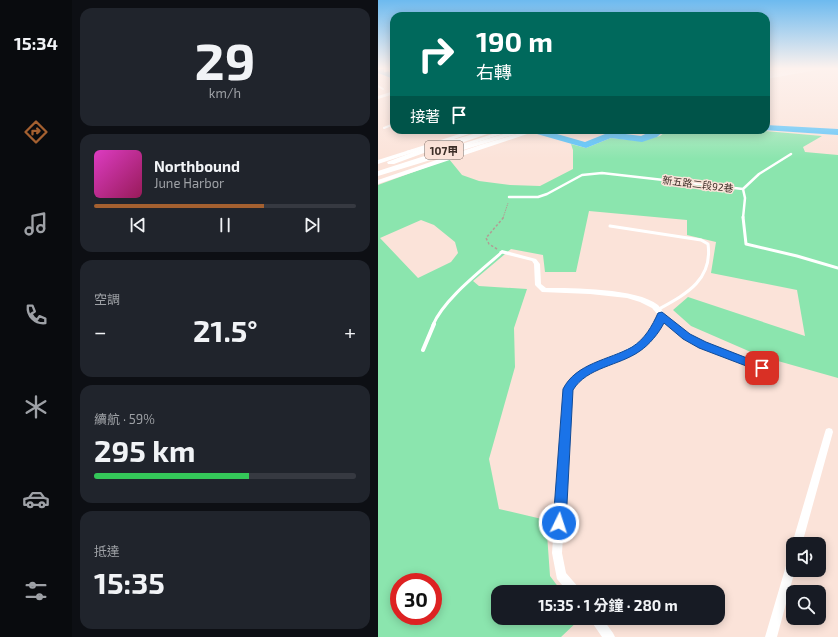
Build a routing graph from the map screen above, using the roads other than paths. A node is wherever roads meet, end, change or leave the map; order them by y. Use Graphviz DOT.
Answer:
graph roads {
  1 [pos="390,126"];
  2 [pos="384,128"];
  3 [pos="465,134"];
  4 [pos="473,134"];
  5 [pos="484,134"];
  6 [pos="486,134"];
  7 [pos="498,134"];
  8 [pos="502,134"];
  9 [pos="510,134"];
  10 [pos="523,134"];
  11 [pos="472,138"];
  12 [pos="409,151"];
  13 [pos="791,154"];
  14 [pos="378,162"];
  15 [pos="378,172"];
  16 [pos="743,189"];
  17 [pos="509,197"];
  18 [pos="610,226"];
  19 [pos="502,252"];
  20 [pos="838,268"];
  21 [pos="660,312"];
  22 [pos="423,350"];
  23 [pos="762,368"];
  24 [pos="829,432"];
  25 [pos="799,537"];
  26 [pos="788,577"];
  27 [pos="569,585"];
  28 [pos="600,625"];
  29 [pos="609,637"];
  30 [pos="771,637"];
  1 -- 2 [label="lane"];
  3 -- 12 [label="main road, 107甲"];
  4 -- 15 [label="highway"];
  5 -- 15 [label="highway"];
  6 -- 11 [label="main road, 107甲"];
  7 -- 15 [label="main road, 107甲"];
  8 -- 15 [label="highway"];
  9 -- 15 [label="highway"];
  10 -- 15 [label="main road, 107甲"];
  11 -- 12 [label="main road"];
  11 -- 15 [label="main road, 107甲"];
  12 -- 14 [label="main road, 107甲"];
  13 -- 16 [label="lane"];
  16 -- 17 [label="lane, 新五路二段92巷"];
  16 -- 20 [label="lane, 新五路二段92巷"];
  18 -- 21 [label="lane"];
  19 -- 21 [label="street"];
  19 -- 22 [label="lane"];
  21 -- 23 [label="lane"];
  21 -- 27 [label="street"];
  24 -- 25 [label="street"];
  26 -- 30 [label="street"];
  28 -- 29 [label="street"];
}
